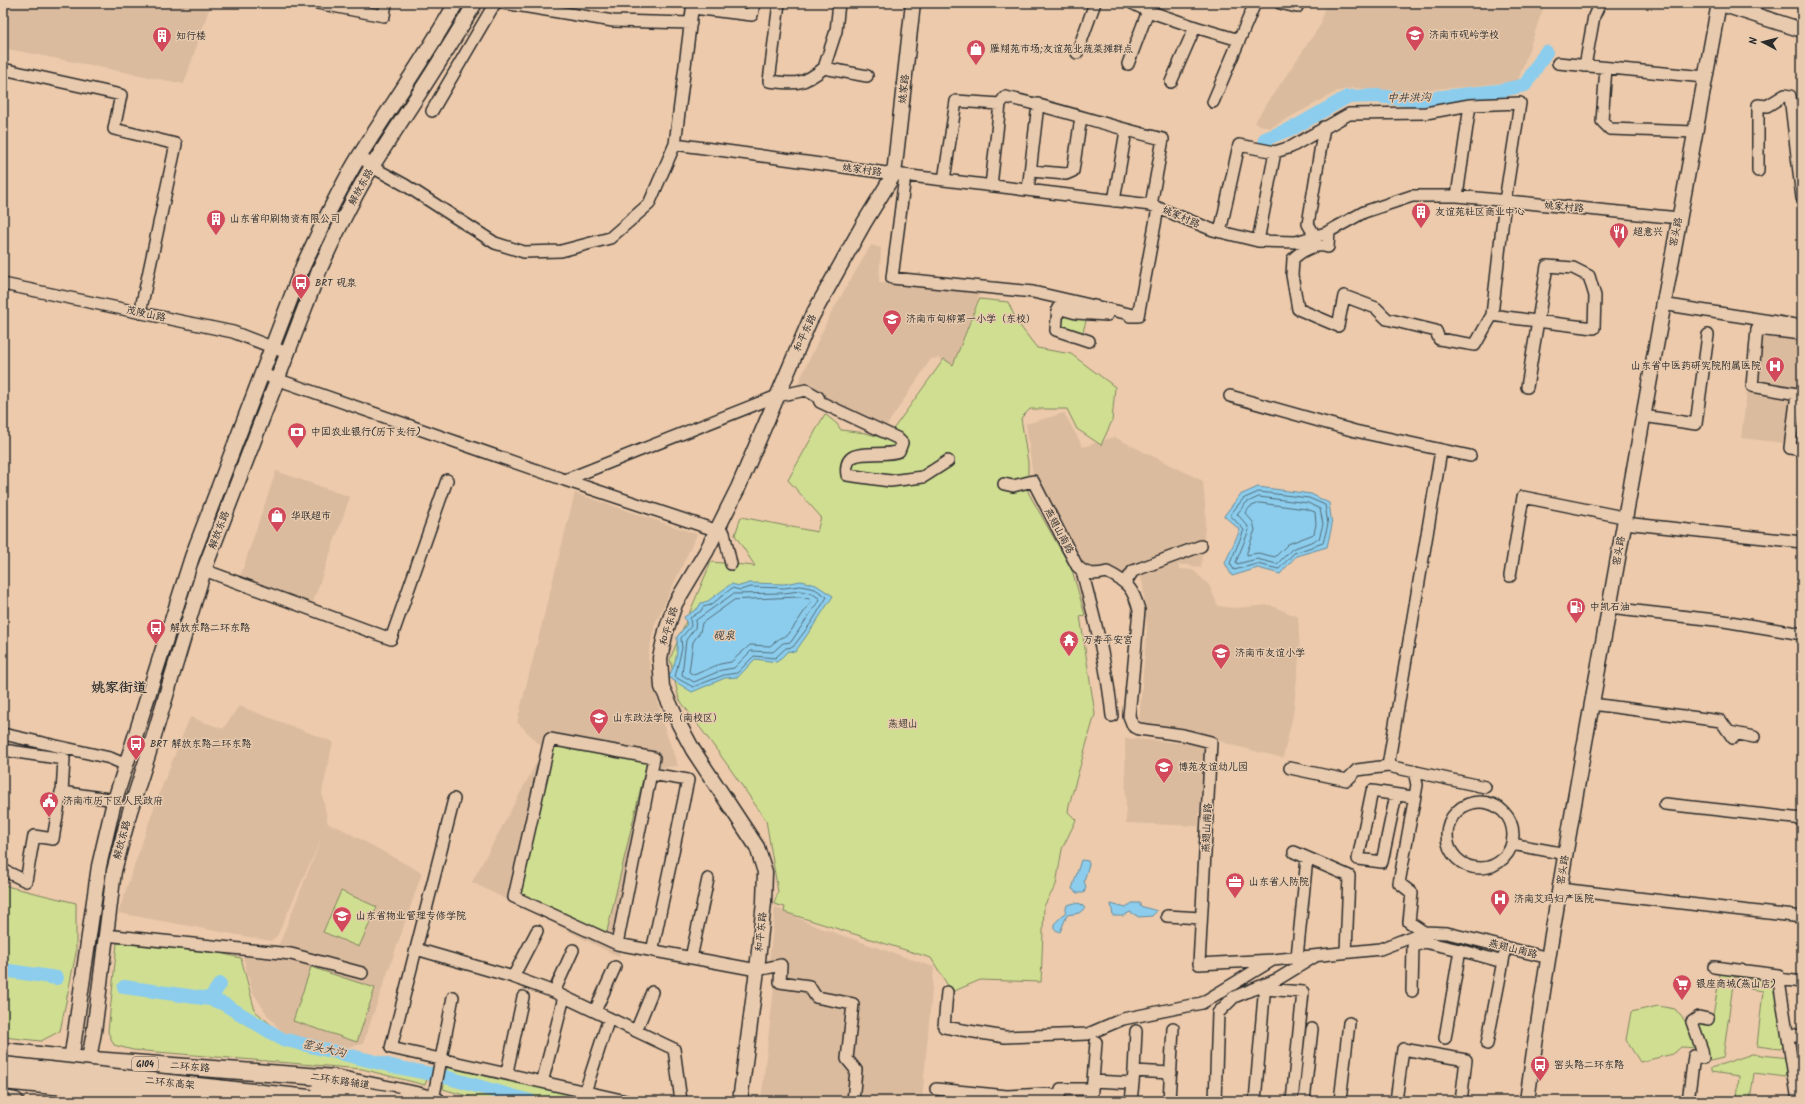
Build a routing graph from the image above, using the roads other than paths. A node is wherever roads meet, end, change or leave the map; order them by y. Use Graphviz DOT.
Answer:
graph roads {
  1 [pos="317,3"];
  2 [pos="386,3"];
  3 [pos="456,3"];
  4 [pos="475,3"];
  5 [pos="496,3"];
  6 [pos="503,3"];
  7 [pos="754,3"];
  8 [pos="779,3"];
  9 [pos="839,3"];
  10 [pos="913,3"];
  11 [pos="1095,3"];
  12 [pos="1132,3"];
  13 [pos="1255,3"];
  14 [pos="1280,3"];
  15 [pos="1298,3"];
  16 [pos="1600,4"];
  17 [pos="1724,4"];
  18 [pos="693,5"];
  19 [pos="346,6"];
  20 [pos="1148,11"];
  21 [pos="691,23"];
  22 [pos="1195,27"];
  23 [pos="1800,27"];
  24 [pos="1239,40"];
  25 [pos="1077,53"];
  26 [pos="1558,63"];
  27 [pos="1128,64"];
  28 [pos="1585,66"];
  29 [pos="824,68"];
  30 [pos="1606,68"];
  31 [pos="3,69"];
  32 [pos="867,76"];
  33 [pos="1705,77"];
  34 [pos="1171,82"];
  35 [pos="1213,102"];
  36 [pos="1000,104"];
  37 [pos="1038,104"];
  38 [pos="1470,105"];
  39 [pos="432,111"];
  40 [pos="1080,117"];
  41 [pos="1324,128"];
  42 [pos="1126,131"];
  43 [pos="1695,132"];
  44 [pos="675,144"];
  45 [pos="1275,152"];
  46 [pos="360,155"];
  47 [pos="372,167"];
  48 [pos="1031,171"];
  49 [pos="1758,171"];
  50 [pos="899,175"];
  51 [pos="944,180"];
  52 [pos="991,186"];
  53 [pos="1028,190"];
  54 [pos="1457,196"];
  55 [pos="1802,198"];
  56 [pos="1114,201"];
  57 [pos="1505,201"];
  58 [pos="1154,206"];
  59 [pos="1679,218"];
  60 [pos="1328,231"];
  61 [pos="1220,232"];
  62 [pos="1315,236"];
  63 [pos="1258,241"];
  64 [pos="3,284"];
  65 [pos="1662,304"];
  66 [pos="140,313"];
  67 [pos="1492,315"];
  68 [pos="1138,316"];
  69 [pos="1538,321"];
  70 [pos="1802,326"];
  71 [pos="1802,334"];
  72 [pos="1708,335"];
  73 [pos="1089,341"];
  74 [pos="273,347"];
  75 [pos="287,353"];
  76 [pos="262,374"];
  77 [pos="276,379"];
  78 [pos="1527,387"];
  79 [pos="777,396"];
  80 [pos="1230,396"];
  81 [pos="1643,416"];
  82 [pos="1802,450"];
  83 [pos="1441,451"];
  84 [pos="1470,456"];
  85 [pos="948,461"];
  86 [pos="447,480"];
  87 [pos="565,480"];
  88 [pos="1004,484"];
  89 [pos="1624,520"];
  90 [pos="716,531"];
  91 [pos="1802,542"];
  92 [pos="1201,546"];
  93 [pos="731,564"];
  94 [pos="204,570"];
  95 [pos="1082,571"];
  96 [pos="1510,576"];
  97 [pos="1125,583"];
  98 [pos="1609,608"];
  99 [pos="1802,634"];
  100 [pos="1592,704"];
  101 [pos="1112,716"];
  102 [pos="3,734"];
  103 [pos="1754,737"];
  104 [pos="3,750"];
  105 [pos="126,765"];
  106 [pos="1388,766"];
  107 [pos="1290,768"];
  108 [pos="1414,772"];
  109 [pos="651,774"];
  110 [pos="1485,787"];
  111 [pos="62,793"];
  112 [pos="1396,795"];
  113 [pos="1412,797"];
  114 [pos="454,799"];
  115 [pos="115,800"];
  116 [pos="1665,804"];
  117 [pos="1802,819"];
  118 [pos="1512,844"];
  119 [pos="1294,852"];
  120 [pos="1566,854"];
  121 [pos="1307,858"];
  122 [pos="3,870"];
  123 [pos="708,879"];
  124 [pos="1560,889"];
  125 [pos="1167,916"];
  126 [pos="1802,917"];
  127 [pos="1201,918"];
  128 [pos="536,931"];
  129 [pos="1424,932"];
  130 [pos="105,935"];
  131 [pos="617,944"];
  132 [pos="653,947"];
  133 [pos="1506,948"];
  134 [pos="416,949"];
  135 [pos="573,950"];
  136 [pos="1460,950"];
  137 [pos="1346,952"];
  138 [pos="1316,955"];
  139 [pos="1297,957"];
  140 [pos="692,958"];
  141 [pos="1549,958"];
  142 [pos="1273,960"];
  143 [pos="1503,962"];
  144 [pos="615,967"];
  145 [pos="1714,967"];
  146 [pos="757,970"];
  147 [pos="362,973"];
  148 [pos="513,977"];
  149 [pos="1779,980"];
  150 [pos="1802,982"];
  151 [pos="1264,987"];
  152 [pos="1412,991"];
  153 [pos="554,992"];
  154 [pos="652,992"];
  155 [pos="947,992"];
  156 [pos="564,996"];
  157 [pos="453,997"];
  158 [pos="523,998"];
  159 [pos="595,1011"];
  160 [pos="609,1018"];
  161 [pos="1708,1019"];
  162 [pos="1349,1023"];
  163 [pos="1173,1028"];
  164 [pos="1312,1029"];
  165 [pos="636,1031"];
  166 [pos="1136,1031"];
  167 [pos="1788,1034"];
  168 [pos="1802,1036"];
  169 [pos="1445,1038"];
  170 [pos="1096,1042"];
  171 [pos="1487,1044"];
  172 [pos="3,1051"];
  173 [pos="71,1058"];
  174 [pos="88,1059"];
  175 [pos="440,1060"];
  176 [pos="3,1065"];
  177 [pos="242,1071"];
  178 [pos="1134,1071"];
  179 [pos="507,1072"];
  180 [pos="1171,1074"];
  181 [pos="543,1079"];
  182 [pos="3,1081"];
  183 [pos="1133,1083"];
  184 [pos="1092,1085"];
  185 [pos="150,1088"];
  186 [pos="936,1089"];
  187 [pos="585,1092"];
  188 [pos="977,1097"];
  189 [pos="435,1098"];
  190 [pos="1021,1098"];
  191 [pos="1059,1098"];
  192 [pos="3,1099"];
  193 [pos="15,1101"];
  194 [pos="63,1101"];
  195 [pos="81,1101"];
  196 [pos="178,1101"];
  197 [pos="208,1101"];
  198 [pos="337,1101"];
  199 [pos="372,1101"];
  200 [pos="397,1101"];
  201 [pos="626,1101"];
  202 [pos="681,1101"];
  203 [pos="740,1101"];
  204 [pos="853,1101"];
  205 [pos="1091,1101"];
  206 [pos="1131,1101"];
  207 [pos="1169,1101"];
  208 [pos="1215,1101"];
  209 [pos="1255,1101"];
  210 [pos="1292,1101"];
  211 [pos="1304,1101"];
  212 [pos="1340,1101"];
  213 [pos="1396,1101"];
  214 [pos="1461,1101"];
  215 [pos="1527,1101"];
  216 [pos="1688,1101"];
  217 [pos="1798,1101"];
  1 -- 19 [label="street"];
  2 -- 19 [label="street"];
  3 -- 46 [label="main road, 解放东路"];
  4 -- 47 [label="main road, 解放东路"];
  5 -- 39 [label="street"];
  6 -- 21 [label="street"];
  7 -- 18 [label="street"];
  8 -- 29 [label="street"];
  9 -- 29 [label="street"];
  10 -- 50 [label="main road, 姚家路"];
  11 -- 25 [label="street"];
  12 -- 20 [label="street"];
  13 -- 24 [label="street"];
  14 -- 15 [label="street"];
  16 -- 28 [label="street"];
  17 -- 23 [label="main road"];
  17 -- 33 [label="main road, 窑头路"];
  18 -- 21 [label="street"];
  20 -- 22 [label="street"];
  20 -- 27 [label="street"];
  21 -- 44 [label="street"];
  22 -- 24 [label="street"];
  22 -- 34 [label="street"];
  24 -- 35 [label="street"];
  26 -- 28 [label="street"];
  28 -- 30 [label="street"];
  29 -- 32 [label="street"];
  30 -- 33 [label="street"];
  30 -- 43 [label="street"];
  31 -- 66 [label="street"];
  33 -- 43 [label="main road, 窑头路"];
  36 -- 37 [label="street"];
  36 -- 51 [label="street"];
  36 -- 52 [label="street"];
  37 -- 40 [label="street"];
  37 -- 48 [label="street"];
  38 -- 41 [label="street"];
  38 -- 54 [label="street"];
  38 -- 57 [label="street"];
  40 -- 42 [label="street"];
  40 -- 48 [label="street"];
  41 -- 45 [label="street"];
  41 -- 62 [label="street"];
  42 -- 56 [label="street"];
  42 -- 58 [label="street"];
  43 -- 59 [label="main road, 窑头路"];
  44 -- 47 [label="street"];
  44 -- 50 [label="street, 姚家村路"];
  45 -- 61 [label="street"];
  45 -- 63 [label="street"];
  46 -- 47 [label="street"];
  46 -- 74 [label="main road, 解放东路"];
  47 -- 75 [label="main road, 解放东路"];
  48 -- 53 [label="street"];
  49 -- 55 [label="street"];
  50 -- 51 [label="street, 姚家村路"];
  50 -- 68 [label="street"];
  50 -- 79 [label="main road, 和平东路"];
  51 -- 52 [label="street, 姚家村路"];
  52 -- 53 [label="street, 姚家村路"];
  53 -- 56 [label="street, 姚家村路"];
  54 -- 57 [label="street, 姚家村路"];
  54 -- 60 [label="street, 姚家村路"];
  56 -- 58 [label="street, 姚家村路"];
  57 -- 59 [label="street, 姚家村路"];
  57 -- 67 [label="street"];
  58 -- 61 [label="street, 姚家村路"];
  58 -- 68 [label="street"];
  59 -- 65 [label="main road, 窑头路"];
  60 -- 62 [label="street, 姚家村路"];
  60 -- 67 [label="street"];
  61 -- 63 [label="street, 姚家村路"];
  62 -- 63 [label="street, 姚家村路"];
  64 -- 66 [label="street, 茂陵山路"];
  65 -- 70 [label="street"];
  65 -- 81 [label="main road, 窑头路"];
  66 -- 74 [label="street, 茂陵山路"];
  67 -- 69 [label="street"];
  68 -- 73 [label="street"];
  69 -- 69 [label="street"];
  69 -- 78 [label="street"];
  71 -- 82 [label="street"];
  72 -- 81 [label="street"];
  74 -- 75 [label="street, 茂陵山路"];
  74 -- 76 [label="main road, 解放东路"];
  75 -- 77 [label="main road, 解放东路"];
  76 -- 77 [label="street"];
  76 -- 105 [label="main road, 解放东路"];
  77 -- 87 [label="street"];
  77 -- 94 [label="main road, 解放东路"];
  79 -- 85 [label="street"];
  79 -- 87 [label="street"];
  79 -- 90 [label="main road, 和平东路"];
  80 -- 83 [label="street"];
  81 -- 89 [label="main road, 窑头路"];
  83 -- 84 [label="street"];
  83 -- 106 [label="street"];
  86 -- 94 [label="street"];
  87 -- 90 [label="street"];
  88 -- 95 [label="street, 燕翅山南路"];
  89 -- 91 [label="street"];
  89 -- 96 [label="street"];
  89 -- 98 [label="main road, 窑头路"];
  90 -- 93 [label="street"];
  90 -- 146 [label="main road, 和平东路"];
  92 -- 97 [label="street"];
  94 -- 130 [label="main road, 解放东路"];
  95 -- 97 [label="street, 燕翅山南路"];
  95 -- 101 [label="street"];
  97 -- 127 [label="street, 燕翅山南路"];
  98 -- 99 [label="street"];
  98 -- 100 [label="main road, 窑头路"];
  100 -- 103 [label="street"];
  100 -- 120 [label="main road, 窑头路"];
  102 -- 105 [label="street"];
  104 -- 111 [label="street"];
  105 -- 115 [label="main road, 解放东路"];
  106 -- 107 [label="street"];
  106 -- 108 [label="street"];
  108 -- 110 [label="street"];
  108 -- 129 [label="street"];
  109 -- 131 [label="street"];
  109 -- 131 [label="street"];
  109 -- 132 [label="street"];
  111 -- 115 [label="street"];
  111 -- 122 [label="street"];
  112 -- 112 [label="street"];
  112 -- 113 [label="street"];
  114 -- 134 [label="street"];
  115 -- 173 [label="main road, 解放东路"];
  116 -- 117 [label="street"];
  118 -- 118 [label="street"];
  118 -- 120 [label="street"];
  119 -- 121 [label="street"];
  120 -- 124 [label="main road, 窑头路"];
  121 -- 137 [label="street"];
  121 -- 139 [label="street"];
  123 -- 140 [label="street"];
  124 -- 126 [label="street"];
  124 -- 141 [label="main road, 窑头路"];
  125 -- 127 [label="street"];
  127 -- 142 [label="street, 燕翅山南路"];
  128 -- 148 [label="street"];
  129 -- 133 [label="street, 燕翅山南路"];
  129 -- 137 [label="street, 燕翅山南路"];
  130 -- 147 [label="street"];
  130 -- 174 [label="main road, 解放东路"];
  131 -- 140 [label="street"];
  133 -- 141 [label="street, 燕翅山南路"];
  133 -- 143 [label="street"];
  134 -- 148 [label="street"];
  134 -- 175 [label="street"];
  135 -- 153 [label="street"];
  136 -- 143 [label="street"];
  136 -- 152 [label="street"];
  136 -- 169 [label="street"];
  137 -- 138 [label="street, 燕翅山南路"];
  138 -- 139 [label="street, 燕翅山南路"];
  138 -- 151 [label="street"];
  139 -- 142 [label="street, 燕翅山南路"];
  140 -- 146 [label="street"];
  141 -- 215 [label="main road, 窑头路"];
  142 -- 155 [label="street"];
  143 -- 171 [label="street"];
  144 -- 159 [label="street"];
  145 -- 149 [label="street"];
  146 -- 203 [label="main road, 和平东路"];
  146 -- 204 [label="street"];
  148 -- 153 [label="street"];
  149 -- 150 [label="street"];
  149 -- 167 [label="street"];
  151 -- 208 [label="street"];
  151 -- 209 [label="street"];
  151 -- 210 [label="street"];
  153 -- 156 [label="street"];
  154 -- 165 [label="street"];
  156 -- 159 [label="street"];
  156 -- 181 [label="street"];
  157 -- 175 [label="street"];
  158 -- 179 [label="street"];
  159 -- 160 [label="street"];
  160 -- 165 [label="street"];
  160 -- 187 [label="street"];
  161 -- 216 [label="street"];
  162 -- 212 [label="street"];
  163 -- 180 [label="street"];
  164 -- 211 [label="street"];
  165 -- 202 [label="street"];
  166 -- 178 [label="street"];
  167 -- 168 [label="street"];
  167 -- 217 [label="street"];
  170 -- 184 [label="street"];
  172 -- 173 [label="highway, 二环东路 / G104"];
  173 -- 174 [label="highway, 二环东路 / G104"];
  173 -- 194 [label="main road, 解放东路"];
  174 -- 177 [label="highway, 二环东路 / G104"];
  174 -- 195 [label="main road, 解放东路"];
  175 -- 187 [label="street"];
  175 -- 189 [label="street"];
  176 -- 185 [label="highway, 二环东高架, bridge"];
  177 -- 189 [label="highway, 二环东路辅道"];
  177 -- 199 [label="highway"];
  178 -- 180 [label="street"];
  178 -- 183 [label="street"];
  180 -- 207 [label="street"];
  182 -- 185 [label="highway, 二环东高架, bridge"];
  183 -- 184 [label="street"];
  183 -- 206 [label="street"];
  184 -- 191 [label="street"];
  184 -- 205 [label="street"];
  185 -- 196 [label="highway, bridge"];
  185 -- 197 [label="highway, 二环东高架, bridge"];
  185 -- 198 [label="highway, 二环东高架, bridge"];
  185 -- 200 [label="highway, bridge"];
  186 -- 188 [label="street"];
  187 -- 201 [label="street"];
  188 -- 190 [label="street"];
  190 -- 191 [label="street"];
  192 -- 193 [label="highway"];
  213 -- 214 [label="street"];
}
